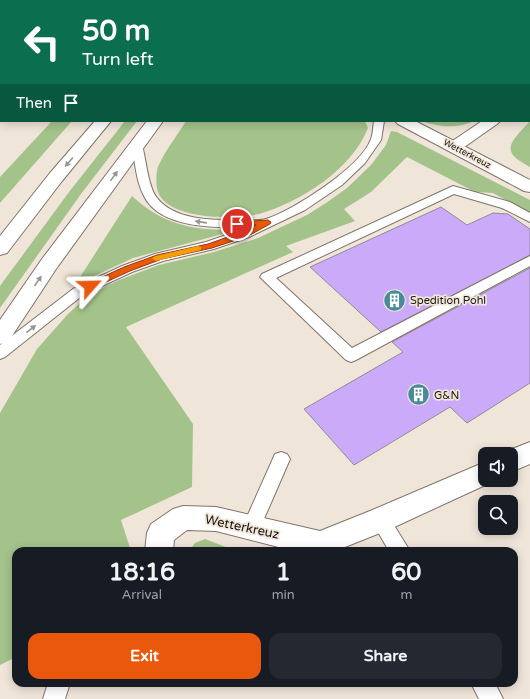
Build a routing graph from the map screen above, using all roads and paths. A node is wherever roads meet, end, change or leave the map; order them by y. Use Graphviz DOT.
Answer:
graph roads {
  1 [pos="102,122"];
  2 [pos="153,122"];
  3 [pos="379,122"];
  4 [pos="405,122"];
  5 [pos="491,122"];
  6 [pos="137,145"];
  7 [pos="454,147"];
  8 [pos="530,187"];
  9 [pos="530,218"];
  10 [pos="268,222"];
  11 [pos="0,249"];
  12 [pos="530,260"];
  13 [pos="0,336"];
  14 [pos="0,353"];
  15 [pos="530,453"];
  16 [pos="281,459"];
  17 [pos="518,459"];
  18 [pos="478,476"];
  19 [pos="380,520"];
  20 [pos="252,528"];
  21 [pos="159,547"];
  22 [pos="311,547"];
  23 [pos="316,547"];
  24 [pos="397,547"];
  25 [pos="58,687"];
  26 [pos="484,687"];
  27 [pos="54,699"];
  28 [pos="492,699"];
  1 -- 11 [label="main road, one-way"];
  2 -- 6 [label="main road"];
  3 -- 10 [label="lane"];
  4 -- 7 [label="main road, Wetterkreuz"];
  5 -- 7 [label="main road"];
  10 -- 6 [label="lane, one-way"];
  13 -- 6 [label="main road, one-way"];
  7 -- 8 [label="main road, Wetterkreuz"];
  9 -- 12 [label="lane"];
  14 -- 10 [label="lane, one-way"];
  15 -- 17 [label="main road"];
  16 -- 20 [label="lane"];
  18 -- 19 [label="main road, Wetterkreuz"];
  19 -- 23 [label="main road, Wetterkreuz"];
  19 -- 24 [label="lane"];
  20 -- 21 [label="main road, Wetterkreuz"];
  20 -- 22 [label="main road, Wetterkreuz"];
  25 -- 27 [label="lane"];
  26 -- 28 [label="lane"];
}
